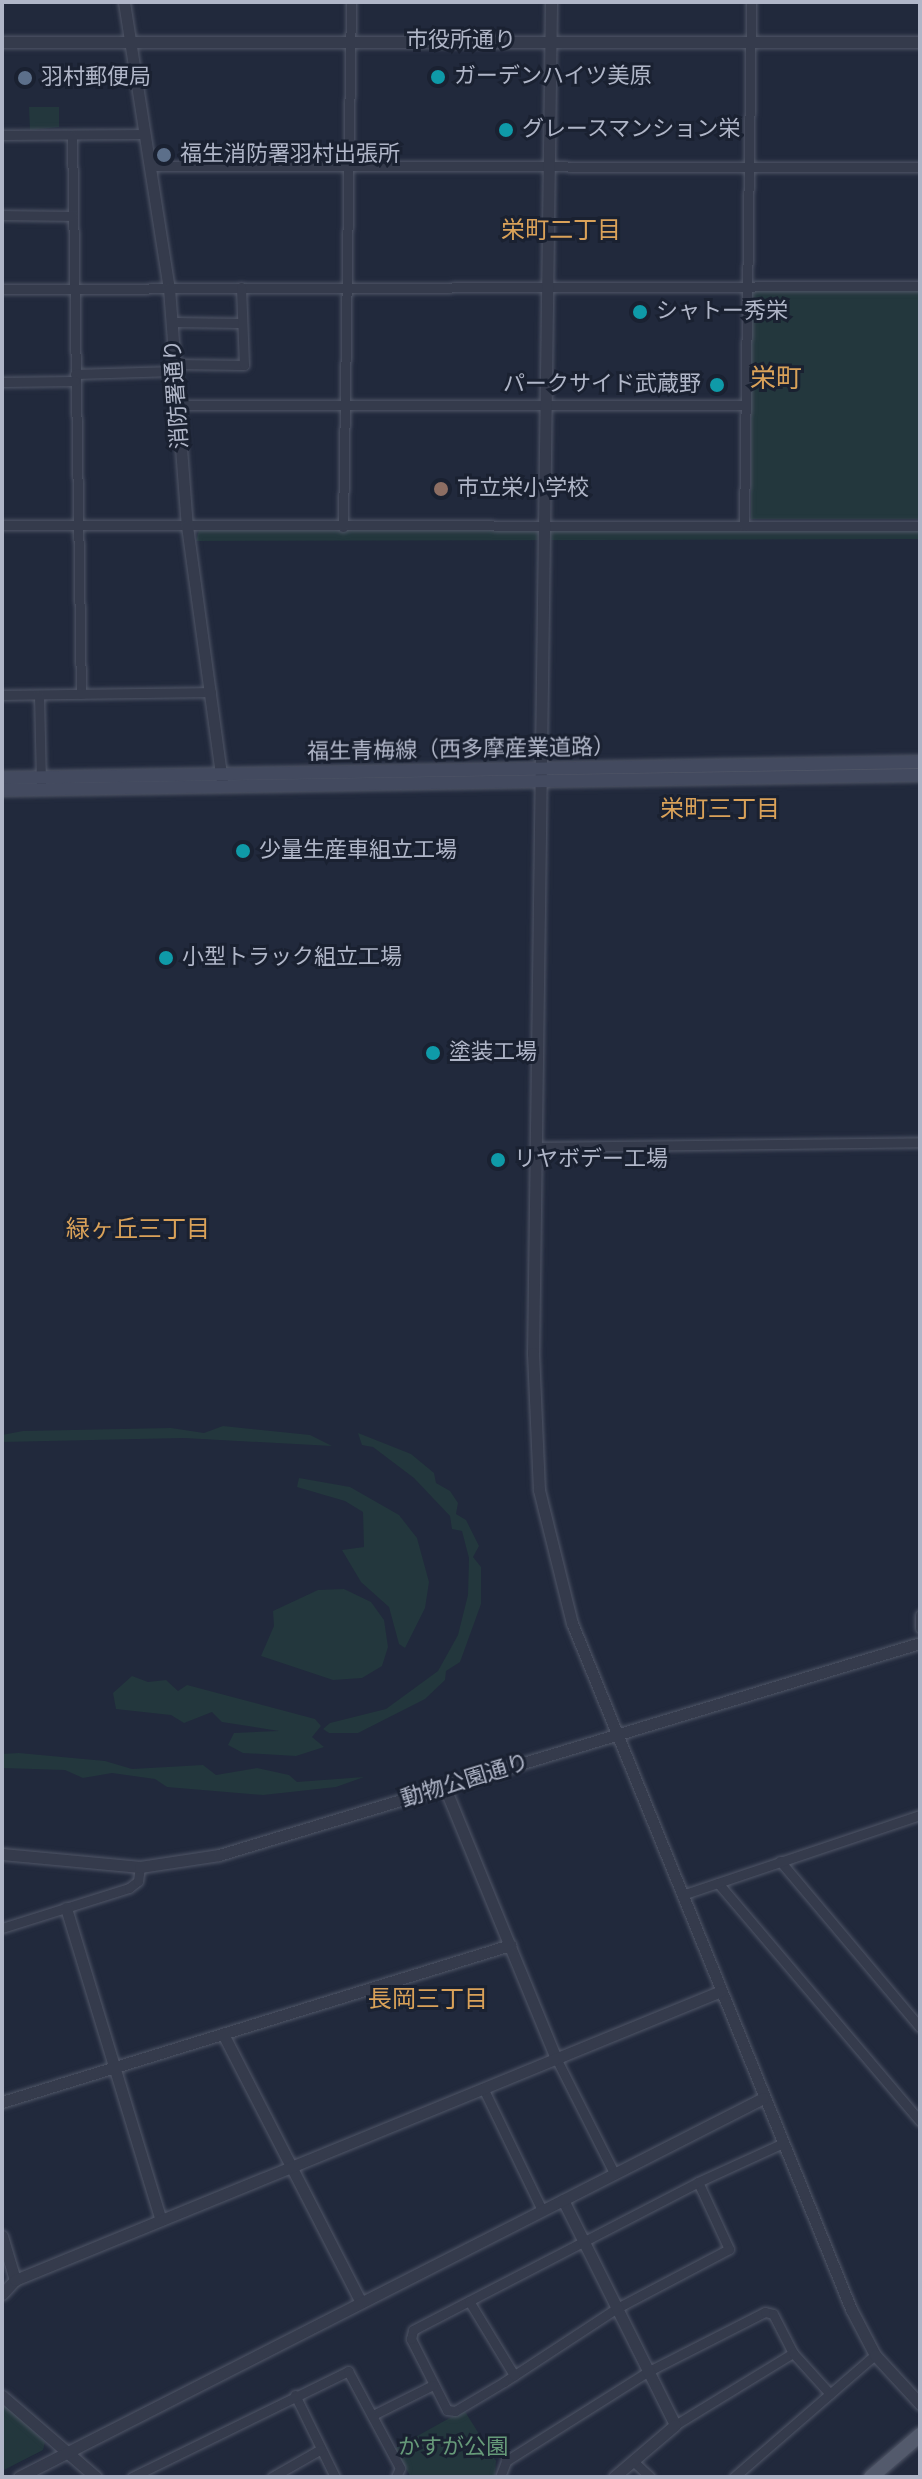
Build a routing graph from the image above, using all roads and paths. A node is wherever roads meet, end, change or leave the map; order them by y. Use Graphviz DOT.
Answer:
graph roads {
  1 [pos="124,2"];
  2 [pos="351,2"];
  3 [pos="751,2"];
  4 [pos="552,3"];
  5 [pos="131,41"];
  6 [pos="351,41"];
  7 [pos="750,41"];
  8 [pos="2,42"];
  9 [pos="550,42"];
  10 [pos="920,42"];
  11 [pos="145,134"];
  12 [pos="2,135"];
  13 [pos="72,135"];
  14 [pos="150,166"];
  15 [pos="349,166"];
  16 [pos="549,166"];
  17 [pos="748,166"];
  18 [pos="920,167"];
  19 [pos="2,215"];
  20 [pos="73,216"];
  21 [pos="747,286"];
  22 [pos="920,286"];
  23 [pos="241,287"];
  24 [pos="347,287"];
  25 [pos="547,287"];
  26 [pos="169,288"];
  27 [pos="2,289"];
  28 [pos="74,289"];
  29 [pos="172,322"];
  30 [pos="242,323"];
  31 [pos="175,368"];
  32 [pos="75,378"];
  33 [pos="2,382"];
  34 [pos="178,405"];
  35 [pos="345,405"];
  36 [pos="545,405"];
  37 [pos="745,405"];
  38 [pos="2,525"];
  39 [pos="78,525"];
  40 [pos="187,526"];
  41 [pos="543,526"];
  42 [pos="744,526"];
  43 [pos="920,526"];
  44 [pos="343,527"];
  45 [pos="211,692"];
  46 [pos="81,694"];
  47 [pos="2,695"];
  48 [pos="39,695"];
  49 [pos="920,762"];
  50 [pos="541,775"];
  51 [pos="920,775"];
  52 [pos="2,778"];
  53 [pos="222,780"];
  54 [pos="41,783"];
  55 [pos="2,790"];
  56 [pos="920,1142"];
  57 [pos="535,1147"];
  58 [pos="920,1615"];
  59 [pos="920,1628"];
  60 [pos="920,1643"];
  61 [pos="616,1735"];
  62 [pos="445,1788"];
  63 [pos="920,1815"];
  64 [pos="2,1854"];
  65 [pos="780,1861"];
  66 [pos="140,1867"];
  67 [pos="718,1883"];
  68 [pos="682,1895"];
  69 [pos="66,1908"];
  70 [pos="2,1928"];
  71 [pos="510,1945"];
  72 [pos="721,1991"];
  73 [pos="920,2027"];
  74 [pos="223,2034"];
  75 [pos="556,2058"];
  76 [pos="114,2068"];
  77 [pos="483,2088"];
  78 [pos="763,2098"];
  79 [pos="2,2102"];
  80 [pos="920,2121"];
  81 [pos="783,2143"];
  82 [pos="291,2168"];
  83 [pos="614,2173"];
  84 [pos="698,2182"];
  85 [pos="563,2200"];
  86 [pos="542,2210"];
  87 [pos="161,2220"];
  88 [pos="2,2236"];
  89 [pos="585,2245"];
  90 [pos="15,2280"];
  91 [pos="2,2294"];
  92 [pos="469,2301"];
  93 [pos="361,2302"];
  94 [pos="617,2308"];
  95 [pos="793,2353"];
  96 [pos="875,2355"];
  97 [pos="649,2371"];
  98 [pos="514,2375"];
  99 [pos="433,2385"];
  100 [pos="830,2394"];
  101 [pos="295,2395"];
  102 [pos="2,2396"];
  103 [pos="920,2404"];
  104 [pos="373,2415"];
  105 [pos="675,2425"];
  106 [pos="920,2435"];
  107 [pos="920,2447"];
  108 [pos="321,2449"];
  109 [pos="67,2453"];
  110 [pos="633,2461"];
  111 [pos="19,2477"];
  112 [pos="96,2477"];
  113 [pos="132,2477"];
  114 [pos="272,2477"];
  115 [pos="335,2477"];
  116 [pos="396,2477"];
  117 [pos="500,2477"];
  118 [pos="614,2477"];
  119 [pos="650,2477"];
  120 [pos="734,2477"];
  121 [pos="871,2477"];
  122 [pos="885,2477"];
  1 -- 5 [label="street, 消防署通り"];
  2 -- 6 [label="street"];
  3 -- 7 [label="street"];
  4 -- 9 [label="street"];
  5 -- 6 [label="street, 市役所通り"];
  5 -- 8 [label="street, 市役所通り"];
  5 -- 11 [label="street, 消防署通り"];
  6 -- 9 [label="street, 市役所通り"];
  6 -- 15 [label="street"];
  7 -- 9 [label="street, 市役所通り"];
  7 -- 10 [label="street, 市役所通り"];
  7 -- 17 [label="street"];
  9 -- 16 [label="street"];
  11 -- 13 [label="street"];
  11 -- 14 [label="street, 消防署通り"];
  12 -- 13 [label="street"];
  13 -- 20 [label="street"];
  14 -- 15 [label="street"];
  14 -- 26 [label="street, 消防署通り"];
  15 -- 16 [label="street"];
  15 -- 24 [label="street"];
  16 -- 17 [label="street"];
  16 -- 25 [label="street"];
  17 -- 18 [label="street"];
  17 -- 21 [label="street"];
  19 -- 20 [label="street"];
  20 -- 28 [label="street"];
  21 -- 22 [label="street"];
  21 -- 25 [label="street"];
  21 -- 37 [label="street"];
  23 -- 24 [label="street"];
  23 -- 26 [label="street"];
  23 -- 30 [label="street"];
  24 -- 25 [label="street"];
  24 -- 35 [label="street"];
  25 -- 36 [label="street"];
  26 -- 28 [label="street"];
  26 -- 29 [label="street, 消防署通り"];
  27 -- 28 [label="street"];
  28 -- 32 [label="street"];
  29 -- 30 [label="street"];
  29 -- 31 [label="street, 消防署通り"];
  30 -- 31 [label="street"];
  31 -- 32 [label="street"];
  31 -- 34 [label="street, 消防署通り"];
  32 -- 33 [label="street"];
  32 -- 39 [label="street"];
  34 -- 35 [label="street"];
  34 -- 40 [label="street, 消防署通り"];
  35 -- 36 [label="street"];
  35 -- 44 [label="street"];
  36 -- 37 [label="street"];
  36 -- 41 [label="street"];
  37 -- 42 [label="street"];
  38 -- 39 [label="street"];
  39 -- 40 [label="street"];
  39 -- 46 [label="street"];
  40 -- 44 [label="street"];
  40 -- 45 [label="street, 消防署通り"];
  41 -- 42 [label="street"];
  41 -- 44 [label="street"];
  41 -- 50 [label="street"];
  42 -- 43 [label="street"];
  45 -- 46 [label="street"];
  45 -- 53 [label="street, 消防署通り"];
  46 -- 48 [label="street"];
  47 -- 48 [label="street"];
  48 -- 54 [label="street"];
  49 -- 50 [label="main road, 福生青梅線（西多摩産業道路）"];
  50 -- 51 [label="main road, 福生青梅線（西多摩産業道路）"];
  50 -- 53 [label="main road, 福生青梅線（西多摩産業道路）"];
  50 -- 57 [label="street"];
  52 -- 54 [label="main road, 福生青梅線（西多摩産業道路）"];
  53 -- 54 [label="main road, 福生青梅線（西多摩産業道路）"];
  54 -- 55 [label="main road, 福生青梅線（西多摩産業道路）"];
  56 -- 57 [label="street"];
  57 -- 61 [label="street"];
  58 -- 59 [label="street"];
  60 -- 61 [label="street, 動物公園通り"];
  61 -- 62 [label="street, 動物公園通り"];
  61 -- 68 [label="street"];
  62 -- 66 [label="street, 動物公園通り"];
  62 -- 71 [label="street"];
  63 -- 65 [label="street"];
  64 -- 66 [label="street, 動物公園通り"];
  65 -- 67 [label="street"];
  65 -- 73 [label="street"];
  66 -- 69 [label="street"];
  67 -- 68 [label="street"];
  67 -- 80 [label="street"];
  68 -- 72 [label="street"];
  69 -- 70 [label="street"];
  69 -- 76 [label="street"];
  71 -- 74 [label="street"];
  71 -- 75 [label="street"];
  72 -- 75 [label="street"];
  72 -- 78 [label="street"];
  74 -- 76 [label="street"];
  74 -- 82 [label="street"];
  75 -- 77 [label="street"];
  75 -- 83 [label="street"];
  76 -- 79 [label="street"];
  76 -- 87 [label="street"];
  77 -- 82 [label="street"];
  77 -- 86 [label="street"];
  78 -- 81 [label="street"];
  78 -- 83 [label="street"];
  81 -- 84 [label="street"];
  81 -- 96 [label="street"];
  82 -- 87 [label="street"];
  82 -- 93 [label="street"];
  83 -- 85 [label="street"];
  84 -- 89 [label="street"];
  84 -- 94 [label="street"];
  85 -- 86 [label="street"];
  85 -- 89 [label="street"];
  86 -- 93 [label="street"];
  87 -- 90 [label="street"];
  88 -- 90 [label="street"];
  89 -- 92 [label="street"];
  89 -- 94 [label="street"];
  90 -- 91 [label="street"];
  92 -- 98 [label="street"];
  92 -- 99 [label="street"];
  93 -- 109 [label="street"];
  94 -- 97 [label="street"];
  94 -- 98 [label="street"];
  95 -- 97 [label="street"];
  95 -- 100 [label="street"];
  95 -- 105 [label="street"];
  96 -- 100 [label="street"];
  96 -- 103 [label="street"];
  97 -- 105 [label="street"];
  97 -- 117 [label="street"];
  98 -- 99 [label="street"];
  99 -- 104 [label="street"];
  100 -- 120 [label="street"];
  101 -- 104 [label="street"];
  101 -- 108 [label="street"];
  101 -- 113 [label="street"];
  102 -- 109 [label="street"];
  104 -- 116 [label="street"];
  105 -- 110 [label="street"];
  106 -- 121 [label="main road"];
  107 -- 122 [label="main road"];
  108 -- 114 [label="street"];
  108 -- 115 [label="street"];
  109 -- 111 [label="street"];
  109 -- 112 [label="street"];
  110 -- 118 [label="street"];
  110 -- 119 [label="street"];
}
